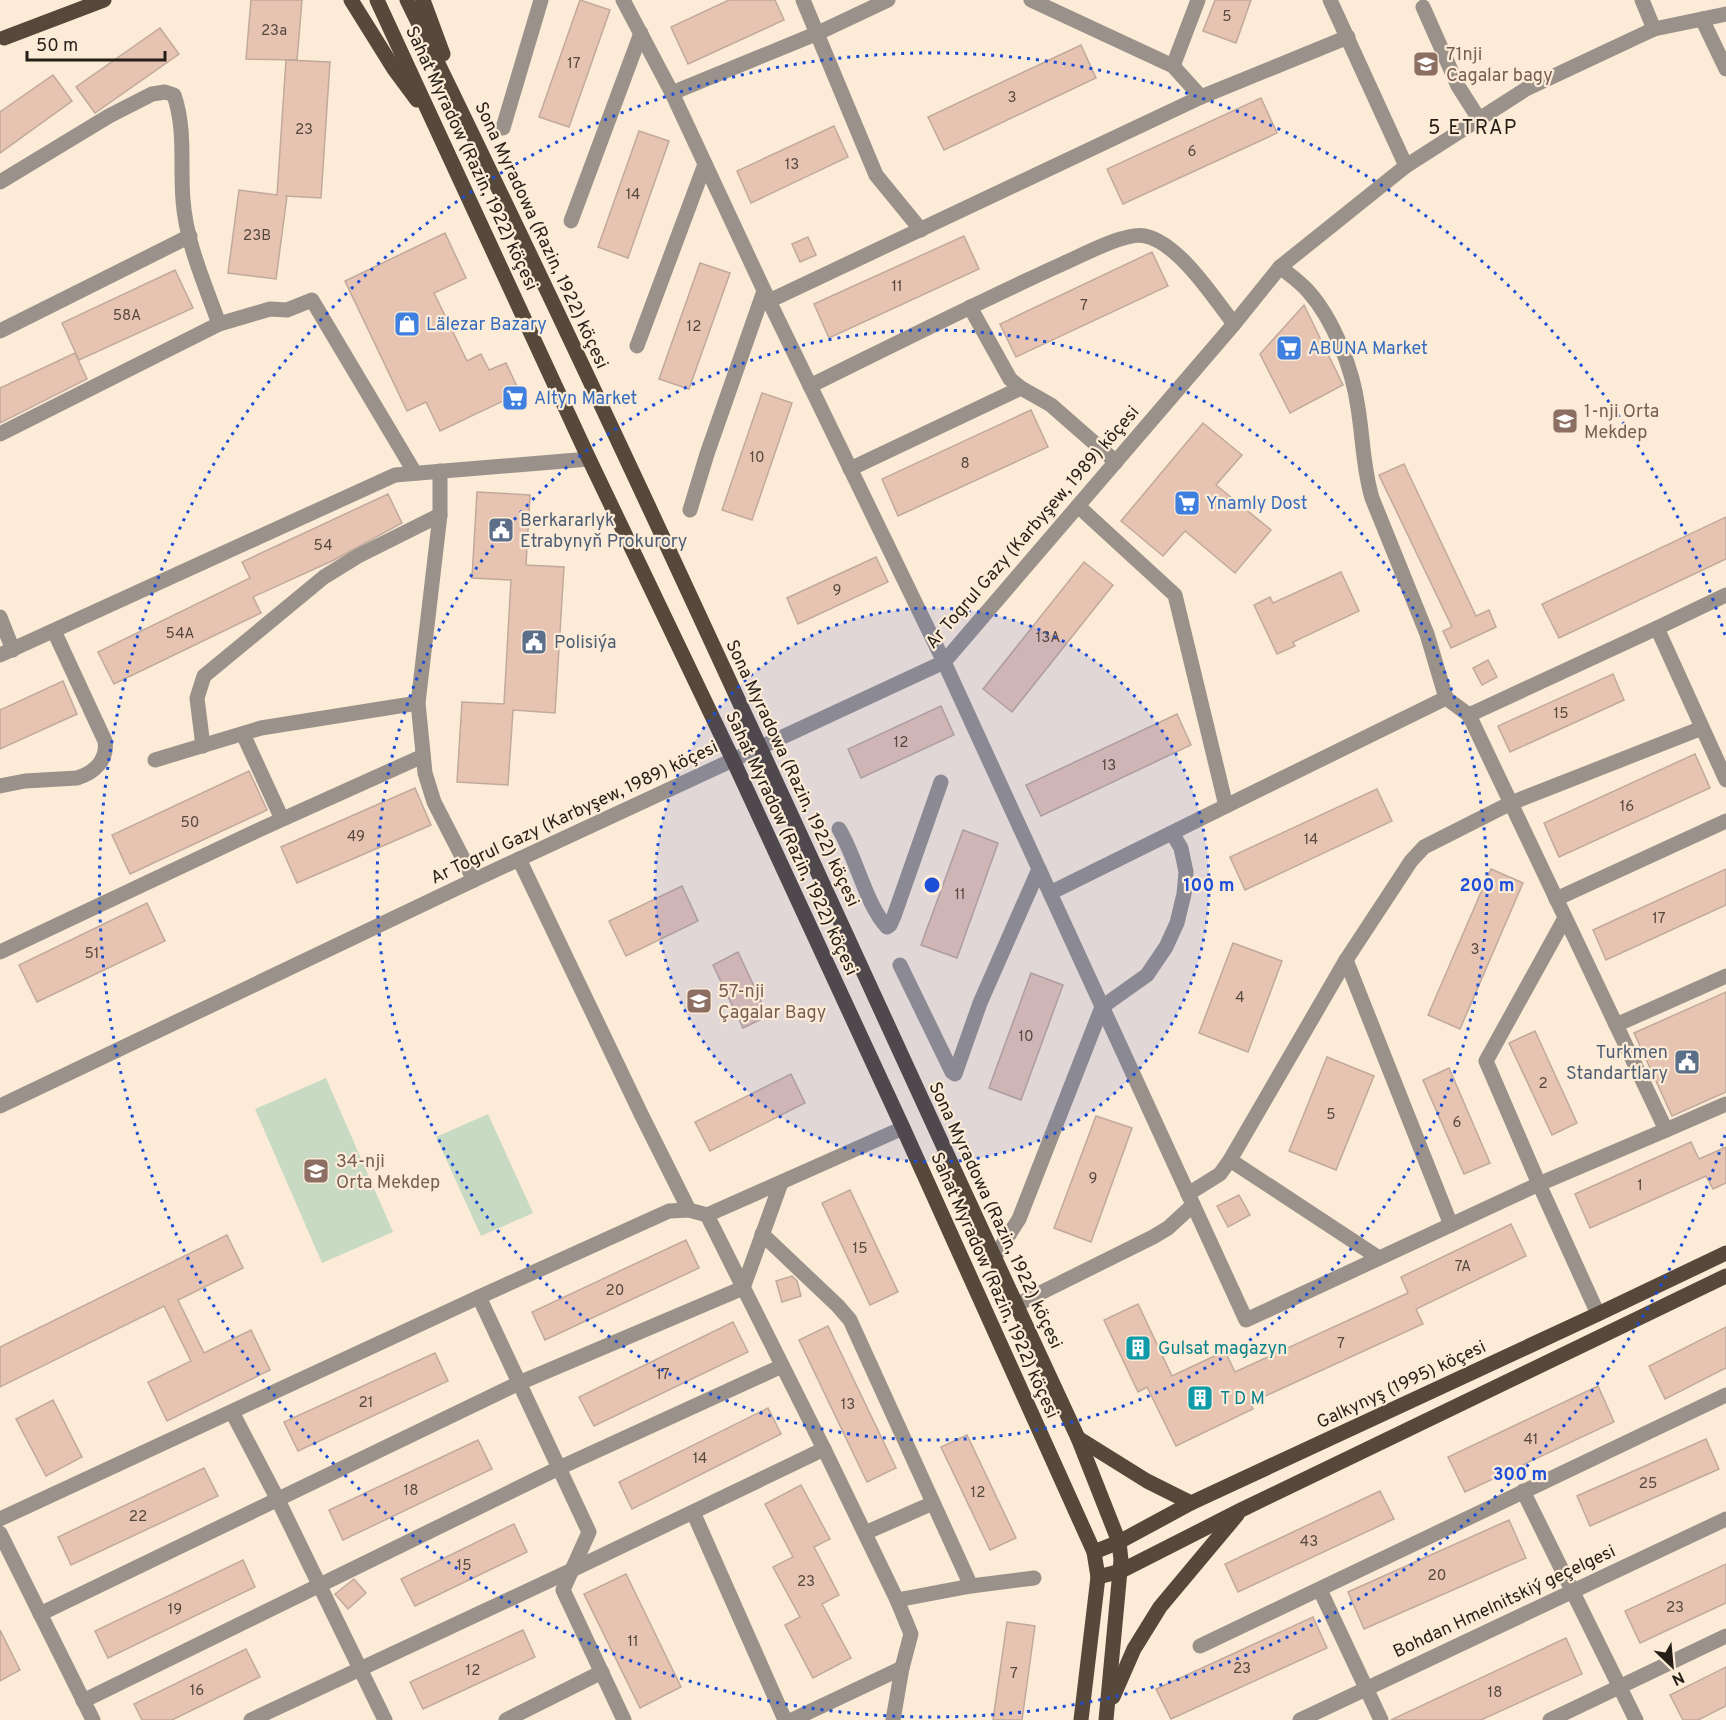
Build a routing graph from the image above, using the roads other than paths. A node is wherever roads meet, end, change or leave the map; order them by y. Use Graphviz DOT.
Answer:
graph roads {
  1 [pos="86,0"];
  2 [pos="104,0"];
  3 [pos="351,0"];
  4 [pos="377,0"];
  5 [pos="408,0"];
  6 [pos="423,0"];
  7 [pos="541,0"];
  8 [pos="803,0"];
  9 [pos="888,0"];
  10 [pos="1031,0"];
  11 [pos="1198,0"];
  12 [pos="1330,0"];
  13 [pos="1642,0"];
  14 [pos="630,2"];
  15 [pos="1423,7"];
  16 [pos="1726,14"];
  17 [pos="1702,19"];
  18 [pos="1654,29"];
  19 [pos="641,33"];
  20 [pos="818,33"];
  21 [pos="1,35"];
  22 [pos="1348,37"];
  23 [pos="1173,66"];
  24 [pos="1726,69"];
  25 [pos="672,93"];
  26 [pos="1201,97"];
  27 [pos="465,116"];
  28 [pos="1479,119"];
  29 [pos="437,127"];
  30 [pos="502,128"];
  31 [pos="705,164"];
  32 [pos="1406,166"];
  33 [pos="0,182"];
  34 [pos="571,221"];
  35 [pos="921,230"];
  36 [pos="190,236"];
  37 [pos="1281,267"];
  38 [pos="766,296"];
  39 [pos="969,307"];
  40 [pos="219,324"];
  41 [pos="1234,324"];
  42 [pos="0,331"];
  43 [pos="638,346"];
  44 [pos="810,386"];
  45 [pos="1021,388"];
  46 [pos="0,434"];
  47 [pos="589,459"];
  48 [pos="1116,462"];
  49 [pos="850,469"];
  50 [pos="440,471"];
  51 [pos="415,473"];
  52 [pos="1078,506"];
  53 [pos="690,510"];
  54 [pos="440,515"];
  55 [pos="1726,595"];
  56 [pos="0,617"];
  57 [pos="1657,628"];
  58 [pos="54,631"];
  59 [pos="7,652"];
  60 [pos="944,662"];
  61 [pos="1446,699"];
  62 [pos="418,703"];
  63 [pos="1469,715"];
  64 [pos="1702,728"];
  65 [pos="243,734"];
  66 [pos="203,746"];
  67 [pos="760,747"];
  68 [pos="423,756"];
  69 [pos="155,760"];
  70 [pos="733,760"];
  71 [pos="1726,780"];
  72 [pos="941,782"];
  73 [pos="0,786"];
  74 [pos="1511,803"];
  75 [pos="1226,806"];
  76 [pos="282,819"];
  77 [pos="1726,821"];
  78 [pos="839,829"];
  79 [pos="1172,833"];
  80 [pos="519,859"];
  81 [pos="1039,869"];
  82 [pos="474,880"];
  83 [pos="1050,893"];
  84 [pos="1556,899"];
  85 [pos="1565,918"];
  86 [pos="0,952"];
  87 [pos="1346,960"];
  88 [pos="900,964"];
  89 [pos="1726,976"];
  90 [pos="1102,1007"];
  91 [pos="1616,1025"];
  92 [pos="1726,1104"];
  93 [pos="0,1106"];
  94 [pos="903,1128"];
  95 [pos="1666,1130"];
  96 [pos="1230,1160"];
  97 [pos="781,1183"];
  98 [pos="1539,1184"];
  99 [pos="1191,1199"];
  100 [pos="689,1210"];
  101 [pos="707,1215"];
  102 [pos="1451,1225"];
  103 [pos="762,1234"];
  104 [pos="1726,1253"];
  105 [pos="994,1258"];
  106 [pos="1380,1258"];
  107 [pos="1726,1276"];
  108 [pos="743,1288"];
  109 [pos="479,1297"];
  110 [pos="1016,1305"];
  111 [pos="1598,1314"];
  112 [pos="783,1366"];
  113 [pos="519,1383"];
  114 [pos="1726,1395"];
  115 [pos="232,1412"];
  116 [pos="1078,1438"];
  117 [pos="824,1449"];
  118 [pos="559,1468"];
  119 [pos="1523,1491"];
  120 [pos="277,1498"];
  121 [pos="933,1503"];
  122 [pos="1191,1503"];
  123 [pos="1241,1510"];
  124 [pos="693,1512"];
  125 [pos="1726,1519"];
  126 [pos="0,1520"];
  127 [pos="0,1533"];
  128 [pos="865,1533"];
  129 [pos="1119,1542"];
  130 [pos="1094,1552"];
  131 [pos="572,1570"];
  132 [pos="1121,1571"];
  133 [pos="1098,1577"];
  134 [pos="1035,1578"];
  135 [pos="318,1585"];
  136 [pos="970,1586"];
  137 [pos="1320,1590"];
  138 [pos="1572,1591"];
  139 [pos="897,1599"];
  140 [pos="40,1614"];
  141 [pos="1726,1636"];
  142 [pos="1200,1646"];
  143 [pos="361,1668"];
  144 [pos="902,1668"];
  145 [pos="602,1672"];
  146 [pos="1620,1687"];
  147 [pos="1366,1688"];
  148 [pos="83,1701"];
  149 [pos="1107,1716"];
  150 [pos="93,1720"];
  151 [pos="251,1720"];
  152 [pos="385,1720"];
  153 [pos="506,1720"];
  154 [pos="624,1720"];
  155 [pos="785,1720"];
  156 [pos="792,1720"];
  157 [pos="893,1720"];
  158 [pos="1080,1720"];
  159 [pos="1300,1720"];
  160 [pos="1381,1720"];
  161 [pos="1550,1720"];
  162 [pos="1636,1720"];
  1 -- 21 [label="main road"];
  2 -- 21 [label="main road"];
  3 -- 29 [label="main road"];
  4 -- 29 [label="main road, Sahat Myradow (Razin, 1922) köçesi"];
  5 -- 27 [label="main road, Sona Myradowa (Razin, 1922) köçesi"];
  6 -- 27 [label="main road"];
  7 -- 30 [label="street"];
  8 -- 20 [label="street"];
  9 -- 20 [label="street"];
  10 -- 23 [label="street"];
  11 -- 23 [label="street"];
  12 -- 22 [label="street"];
  13 -- 18 [label="street"];
  14 -- 19 [label="street"];
  15 -- 28 [label="street"];
  16 -- 17 [label="street, Ar Togrul Gazy (Karbyşew, 1989) köçesi"];
  17 -- 18 [label="street, Ar Togrul Gazy (Karbyşew, 1989) köçesi"];
  17 -- 24 [label="street"];
  18 -- 28 [label="street, Ar Togrul Gazy (Karbyşew, 1989) köçesi"];
  19 -- 25 [label="street"];
  19 -- 34 [label="street"];
  20 -- 25 [label="street"];
  20 -- 35 [label="street"];
  22 -- 26 [label="street"];
  22 -- 32 [label="street"];
  23 -- 26 [label="street"];
  25 -- 31 [label="street"];
  26 -- 35 [label="street"];
  27 -- 67 [label="main road, Sona Myradowa (Razin, 1922) köçesi"];
  28 -- 32 [label="street, Ar Togrul Gazy (Karbyşew, 1989) köçesi"];
  29 -- 47 [label="main road, Sahat Myradow (Razin, 1922) köçesi"];
  31 -- 38 [label="street"];
  31 -- 43 [label="street"];
  32 -- 37 [label="street, Ar Togrul Gazy (Karbyşew, 1989) köçesi"];
  33 -- 36 [label="street"];
  35 -- 38 [label="street"];
  36 -- 40 [label="street"];
  36 -- 42 [label="street"];
  37 -- 41 [label="street, Ar Togrul Gazy (Karbyşew, 1989) köçesi"];
  37 -- 61 [label="street"];
  38 -- 44 [label="street"];
  38 -- 53 [label="street"];
  39 -- 41 [label="street"];
  39 -- 44 [label="street"];
  39 -- 45 [label="street"];
  40 -- 46 [label="street"];
  40 -- 51 [label="street"];
  41 -- 48 [label="street, Ar Togrul Gazy (Karbyşew, 1989) köçesi"];
  44 -- 49 [label="street"];
  45 -- 48 [label="street"];
  45 -- 49 [label="street"];
  47 -- 50 [label="street"];
  47 -- 70 [label="main road, Sahat Myradow (Razin, 1922) köçesi"];
  48 -- 52 [label="street, Ar Togrul Gazy (Karbyşew, 1989) köçesi"];
  49 -- 60 [label="street"];
  50 -- 51 [label="street"];
  50 -- 54 [label="street"];
  51 -- 58 [label="street"];
  52 -- 60 [label="street, Ar Togrul Gazy (Karbyşew, 1989) köçesi"];
  52 -- 75 [label="street"];
  54 -- 62 [label="street"];
  54 -- 66 [label="street"];
  55 -- 57 [label="street"];
  56 -- 59 [label="street"];
  57 -- 63 [label="street"];
  57 -- 64 [label="street"];
  58 -- 59 [label="street"];
  58 -- 73 [label="street"];
  60 -- 67 [label="street, Ar Togrul Gazy (Karbyşew, 1989) köçesi"];
  60 -- 81 [label="street"];
  61 -- 63 [label="street"];
  61 -- 75 [label="street"];
  62 -- 65 [label="street"];
  62 -- 68 [label="street"];
  63 -- 74 [label="street"];
  64 -- 71 [label="street"];
  64 -- 74 [label="street"];
  65 -- 66 [label="street"];
  65 -- 76 [label="street"];
  66 -- 69 [label="street"];
  67 -- 70 [label="street, Ar Togrul Gazy (Karbyşew, 1989) köçesi"];
  67 -- 105 [label="main road, Sona Myradowa (Razin, 1922) köçesi"];
  68 -- 76 [label="street"];
  68 -- 82 [label="street"];
  70 -- 80 [label="street, Ar Togrul Gazy (Karbyşew, 1989) köçesi"];
  70 -- 94 [label="main road, Sahat Myradow (Razin, 1922) köçesi"];
  72 -- 78 [label="street"];
  74 -- 84 [label="street"];
  74 -- 87 [label="street"];
  75 -- 79 [label="street"];
  76 -- 86 [label="street"];
  77 -- 84 [label="street"];
  79 -- 83 [label="street"];
  79 -- 90 [label="street"];
  80 -- 82 [label="street, Ar Togrul Gazy (Karbyşew, 1989) köçesi"];
  80 -- 100 [label="street"];
  81 -- 83 [label="street"];
  81 -- 88 [label="street"];
  82 -- 93 [label="street, Ar Togrul Gazy (Karbyşew, 1989) köçesi"];
  83 -- 90 [label="street"];
  84 -- 85 [label="street"];
  85 -- 91 [label="street"];
  85 -- 98 [label="street"];
  87 -- 96 [label="street"];
  87 -- 102 [label="street"];
  89 -- 91 [label="street"];
  90 -- 99 [label="street"];
  90 -- 105 [label="street"];
  91 -- 95 [label="street"];
  92 -- 95 [label="street"];
  94 -- 97 [label="street"];
  94 -- 130 [label="main road, Sahat Myradow (Razin, 1922) köçesi"];
  95 -- 98 [label="street"];
  96 -- 99 [label="street"];
  96 -- 106 [label="street"];
  97 -- 101 [label="street"];
  97 -- 103 [label="street"];
  98 -- 102 [label="street"];
  98 -- 111 [label="street"];
  99 -- 106 [label="street"];
  99 -- 110 [label="street"];
  100 -- 101 [label="street"];
  100 -- 109 [label="street"];
  101 -- 108 [label="street"];
  102 -- 106 [label="street"];
  103 -- 108 [label="street"];
  103 -- 121 [label="street"];
  104 -- 111 [label="main road, Galkynyş (1995) köçesi"];
  105 -- 110 [label="main road, Sona Myradowa (Razin, 1922) köçesi"];
  107 -- 123 [label="main road"];
  108 -- 112 [label="street"];
  108 -- 113 [label="street"];
  109 -- 113 [label="street"];
  109 -- 115 [label="street"];
  110 -- 116 [label="main road, Sona Myradowa (Razin, 1922) köçesi"];
  111 -- 122 [label="main road, Galkynyş (1995) köçesi"];
  112 -- 117 [label="street"];
  112 -- 118 [label="street"];
  113 -- 118 [label="street"];
  113 -- 120 [label="street"];
  114 -- 119 [label="street"];
  115 -- 120 [label="street"];
  115 -- 126 [label="street"];
  116 -- 122 [label="main road"];
  116 -- 129 [label="main road, Sona Myradowa (Razin, 1922) köçesi"];
  117 -- 124 [label="street"];
  117 -- 128 [label="street"];
  118 -- 131 [label="street"];
  118 -- 135 [label="street"];
  119 -- 137 [label="street"];
  119 -- 138 [label="street"];
  120 -- 135 [label="street"];
  120 -- 140 [label="street"];
  121 -- 128 [label="street"];
  121 -- 136 [label="street"];
  122 -- 129 [label="main road, Galkynyş (1995) köçesi"];
  123 -- 132 [label="main road"];
  123 -- 149 [label="main road"];
  124 -- 131 [label="street"];
  124 -- 155 [label="street"];
  125 -- 138 [label="street, Bohdan Hmelnitskiý geçelgesi"];
  127 -- 140 [label="street"];
  128 -- 139 [label="street"];
  129 -- 130 [label="main road, Galkynyş (1995) köçesi"];
  129 -- 132 [label="main road, Sona Myradowa (Razin, 1922) köçesi"];
  130 -- 133 [label="main road, Sahat Myradow (Razin, 1922) köçesi"];
  131 -- 143 [label="street"];
  131 -- 145 [label="street"];
  132 -- 133 [label="main road"];
  132 -- 149 [label="main road"];
  133 -- 158 [label="main road, Sahat Myradow (Razin, 1922) köçesi"];
  134 -- 136 [label="street"];
  135 -- 143 [label="street"];
  135 -- 148 [label="street"];
  136 -- 139 [label="street"];
  137 -- 142 [label="street"];
  137 -- 147 [label="street"];
  138 -- 146 [label="street"];
  138 -- 147 [label="street, Bohdan Hmelnitskiý geçelgesi"];
  139 -- 144 [label="street"];
  140 -- 148 [label="street"];
  141 -- 146 [label="street"];
  143 -- 151 [label="street"];
  143 -- 152 [label="street"];
  144 -- 156 [label="street"];
  144 -- 157 [label="street"];
  145 -- 153 [label="street"];
  145 -- 154 [label="street"];
  146 -- 161 [label="street"];
  146 -- 162 [label="street"];
  147 -- 159 [label="street, Bohdan Hmelnitskiý geçelgesi"];
  147 -- 160 [label="street"];
  148 -- 150 [label="street"];
}
